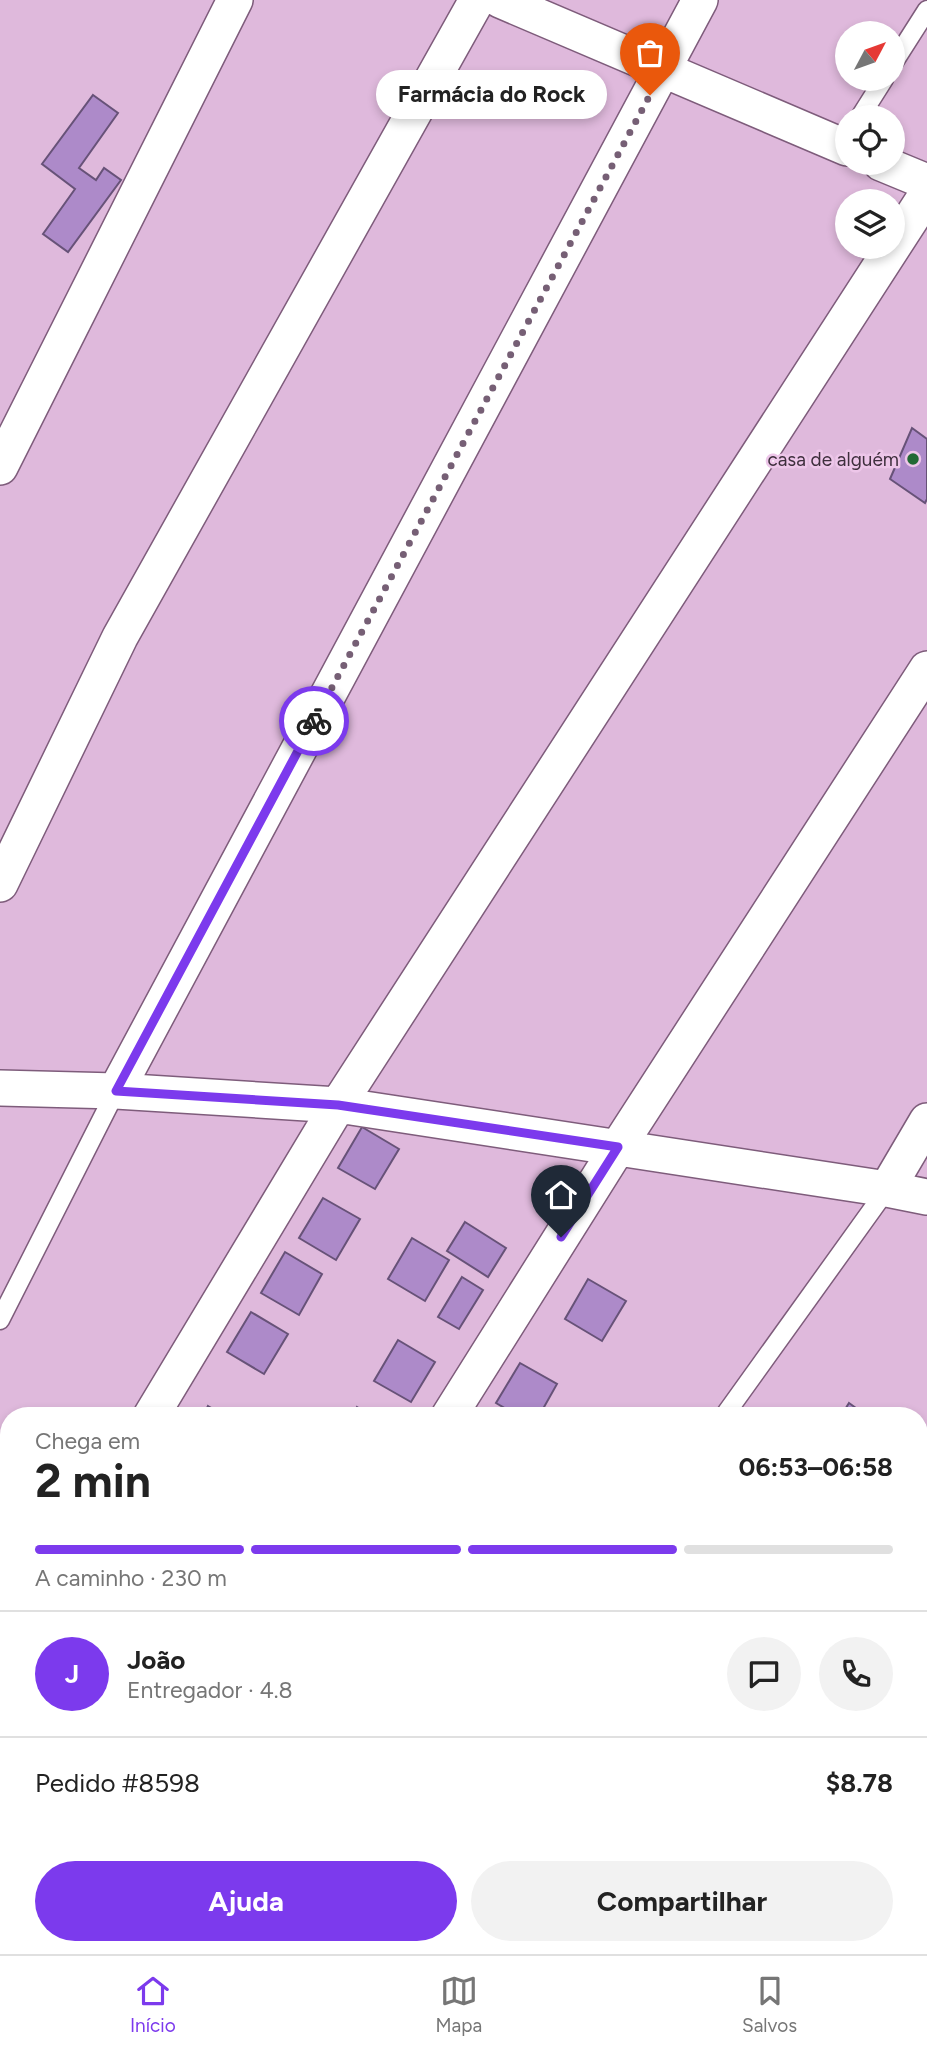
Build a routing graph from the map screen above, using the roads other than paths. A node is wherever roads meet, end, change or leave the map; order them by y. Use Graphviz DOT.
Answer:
graph roads {
  1 [pos="235,0"];
  2 [pos="477,0"];
  3 [pos="500,0"];
  4 [pos="700,0"];
  5 [pos="927,10"];
  6 [pos="905,45"];
  7 [pos="663,71"];
  8 [pos="835,140"];
  9 [pos="905,173"];
  10 [pos="927,182"];
  11 [pos="927,194"];
  12 [pos="0,467"];
  13 [pos="927,669"];
  14 [pos="0,884"];
  15 [pos="0,1088"];
  16 [pos="116,1091"];
  17 [pos="338,1105"];
  18 [pos="927,1121"];
  19 [pos="618,1147"];
  20 [pos="887,1189"];
  21 [pos="927,1197"];
  22 [pos="0,1320"];
  23 [pos="156,1407"];
  24 [pos="455,1407"];
  25 [pos="730,1407"];
  1 -- 12 [label="street"];
  2 -- 14 [label="street"];
  3 -- 7 [label="street"];
  4 -- 7 [label="street"];
  5 -- 6 [label="lane"];
  7 -- 8 [label="street"];
  7 -- 16 [label="street"];
  9 -- 10 [label="street"];
  11 -- 17 [label="street"];
  13 -- 19 [label="street"];
  15 -- 16 [label="street"];
  16 -- 17 [label="street"];
  16 -- 22 [label="lane"];
  17 -- 19 [label="street"];
  17 -- 23 [label="street"];
  18 -- 20 [label="street"];
  19 -- 20 [label="street"];
  19 -- 24 [label="street"];
  20 -- 21 [label="street"];
  20 -- 25 [label="lane"];
}
